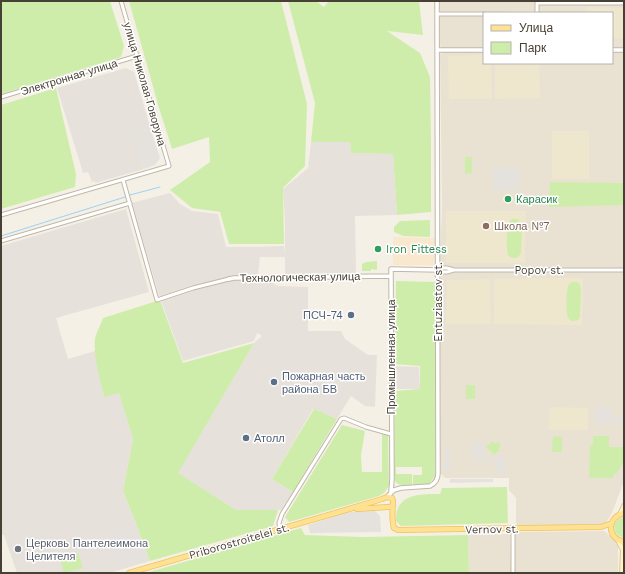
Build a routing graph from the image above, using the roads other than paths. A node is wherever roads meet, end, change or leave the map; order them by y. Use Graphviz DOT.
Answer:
graph roads {
  1 [pos="121,1"];
  2 [pos="437,1"];
  3 [pos="537,2"];
  4 [pos="624,3"];
  5 [pos="438,14"];
  6 [pos="483,14"];
  7 [pos="438,50"];
  8 [pos="483,50"];
  9 [pos="613,50"];
  10 [pos="624,50"];
  11 [pos="137,56"];
  12 [pos="1,97"];
  13 [pos="123,180"];
  14 [pos="130,203"];
  15 [pos="1,215"];
  16 [pos="1,241"];
  17 [pos="438,270"];
  18 [pos="624,270"];
  19 [pos="391,276"];
  20 [pos="229,279"];
  21 [pos="391,434"];
  22 [pos="401,488"];
  23 [pos="391,492"];
  24 [pos="386,497"];
  25 [pos="393,499"];
  26 [pos="624,506"];
  27 [pos="389,507"];
  28 [pos="349,509"];
  29 [pos="622,514"];
  30 [pos="612,523"];
  31 [pos="601,527"];
  32 [pos="514,528"];
  33 [pos="280,529"];
  34 [pos="612,532"];
  35 [pos="618,540"];
  36 [pos="624,542"];
  37 [pos="623,548"];
  38 [pos="129,573"];
  39 [pos="513,573"];
  40 [pos="622,573"];
  1 -- 11 [label="street, улица Николая Говоруна"];
  2 -- 5 [label="street, Entuziastov st."];
  3 -- 4 [label="street"];
  5 -- 6 [label="street"];
  5 -- 7 [label="street, Entuziastov st."];
  7 -- 8 [label="street"];
  7 -- 17 [label="street, Entuziastov st."];
  9 -- 10 [label="street"];
  11 -- 12 [label="street, Электронная улица"];
  11 -- 13 [label="street, улица Николая Говоруна"];
  13 -- 14 [label="street"];
  13 -- 15 [label="street"];
  14 -- 16 [label="street"];
  14 -- 20 [label="street, Технологическая улица"];
  17 -- 18 [label="street, Popov st."];
  17 -- 19 [label="street"];
  17 -- 22 [label="street, Entuziastov st."];
  19 -- 20 [label="street, Технологическая улица"];
  19 -- 21 [label="street, Промышленная улица"];
  21 -- 23 [label="street, Промышленная улица"];
  21 -- 33 [label="street"];
  22 -- 23 [label="street"];
  22 -- 25 [label="street"];
  23 -- 24 [label="street"];
  24 -- 25 [label="main road"];
  24 -- 27 [label="main road"];
  24 -- 28 [label="main road, Priborostroitelei st."];
  25 -- 27 [label="main road"];
  26 -- 29 [label="main road"];
  27 -- 28 [label="main road, Priborostroitelei st."];
  27 -- 32 [label="main road, Vernov st."];
  28 -- 33 [label="main road, Priborostroitelei st."];
  29 -- 30 [label="main road"];
  30 -- 31 [label="main road, Vernov st."];
  30 -- 34 [label="main road"];
  31 -- 32 [label="main road, Vernov st."];
  31 -- 34 [label="main road, Vernov st."];
  32 -- 39 [label="street"];
  33 -- 38 [label="main road, Priborostroitelei st."];
  34 -- 35 [label="main road"];
  35 -- 36 [label="main road"];
  35 -- 37 [label="main road"];
  37 -- 40 [label="main road"];
}
